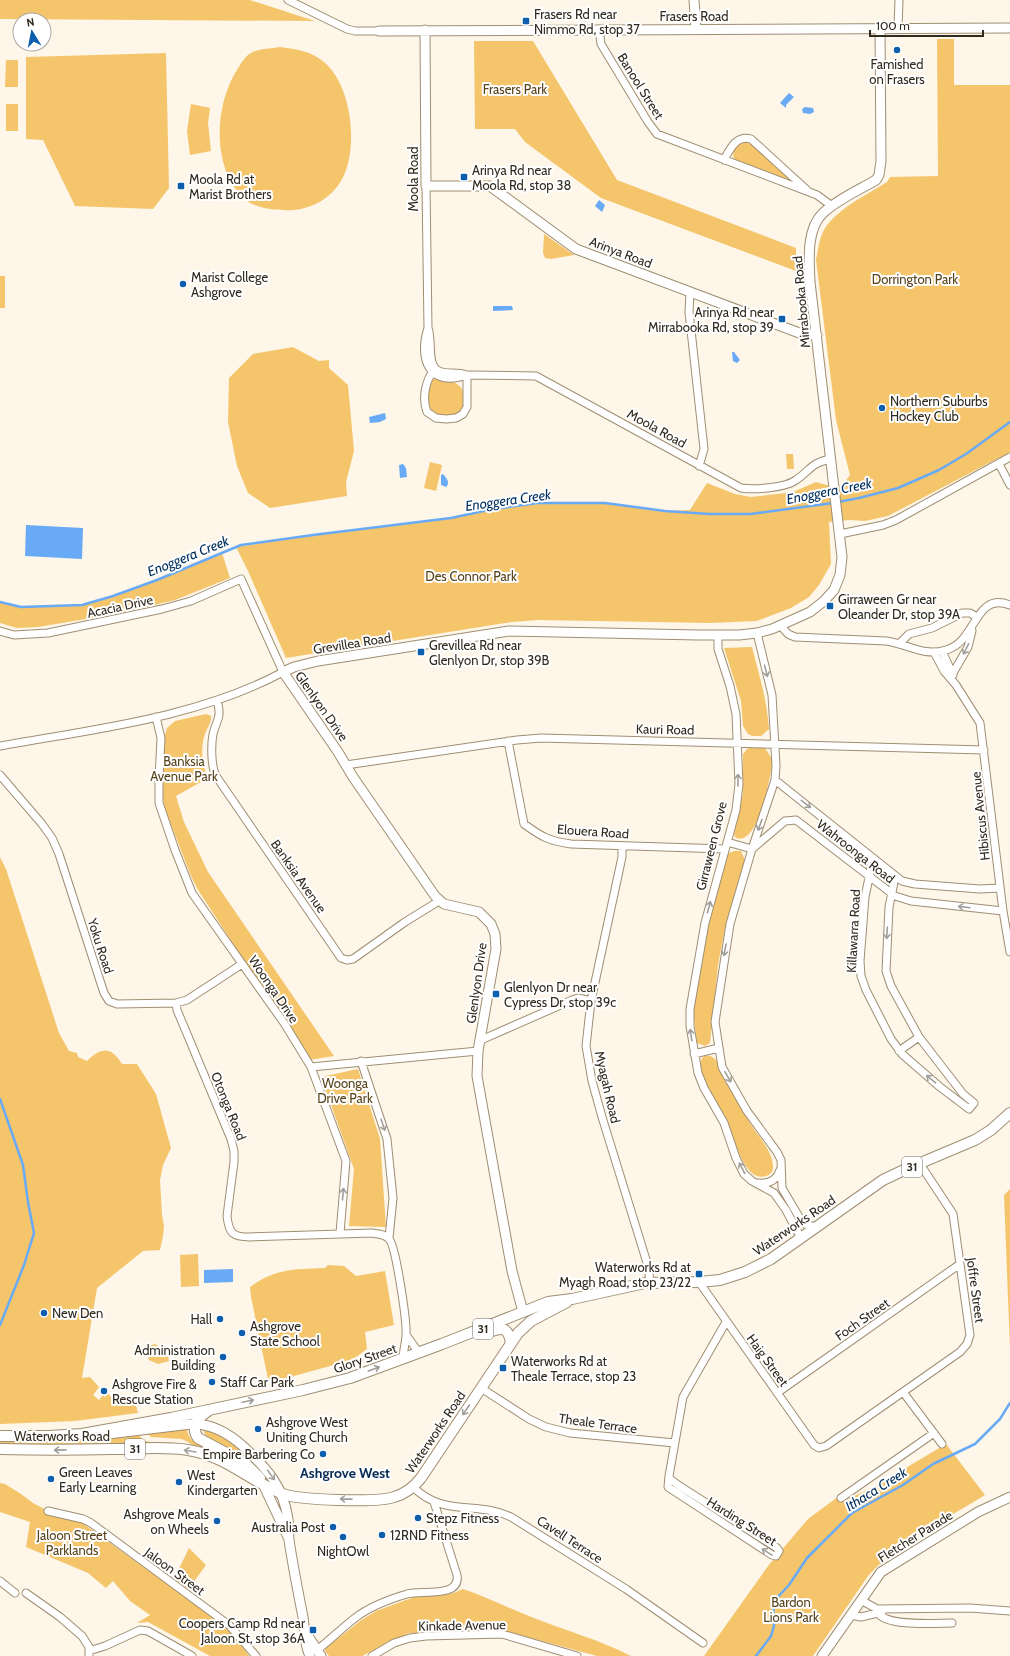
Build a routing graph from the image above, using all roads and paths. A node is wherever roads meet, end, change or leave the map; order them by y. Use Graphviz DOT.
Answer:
graph roads {
  1 [pos="288,0"];
  2 [pos="694,0"];
  3 [pos="899,0"];
  4 [pos="880,28"];
  5 [pos="898,28"];
  6 [pos="1010,28"];
  7 [pos="599,29"];
  8 [pos="696,29"];
  9 [pos="425,30"];
  10 [pos="379,31"];
  11 [pos="724,160"];
  12 [pos="426,186"];
  13 [pos="809,192"];
  14 [pos="832,206"];
  15 [pos="690,292"];
  16 [pos="817,335"];
  17 [pos="433,370"];
  18 [pos="466,375"];
  19 [pos="1010,457"];
  20 [pos="831,459"];
  21 [pos="999,464"];
  22 [pos="700,466"];
  23 [pos="1010,485"];
  24 [pos="840,534"];
  25 [pos="241,579"];
  26 [pos="1010,605"];
  27 [pos="975,620"];
  28 [pos="780,625"];
  29 [pos="0,631"];
  30 [pos="757,633"];
  31 [pos="718,635"];
  32 [pos="899,644"];
  33 [pos="942,651"];
  34 [pos="934,652"];
  35 [pos="283,672"];
  36 [pos="952,674"];
  37 [pos="956,685"];
  38 [pos="217,700"];
  39 [pos="156,717"];
  40 [pos="508,741"];
  41 [pos="737,743"];
  42 [pos="775,744"];
  43 [pos="0,746"];
  44 [pos="984,750"];
  45 [pos="346,765"];
  46 [pos="0,775"];
  47 [pos="775,780"];
  48 [pos="622,846"];
  49 [pos="726,846"];
  50 [pos="752,849"];
  51 [pos="873,858"];
  52 [pos="869,876"];
  53 [pos="895,877"];
  54 [pos="1000,888"];
  55 [pos="891,894"];
  56 [pos="439,901"];
  57 [pos="1003,911"];
  58 [pos="1010,952"];
  59 [pos="242,964"];
  60 [pos="591,1001"];
  61 [pos="176,1003"];
  62 [pos="918,1037"];
  63 [pos="481,1040"];
  64 [pos="719,1048"];
  65 [pos="478,1051"];
  66 [pos="899,1051"];
  67 [pos="694,1054"];
  68 [pos="361,1061"];
  69 [pos="311,1067"];
  70 [pos="955,1083"];
  71 [pos="951,1096"];
  72 [pos="1010,1113"];
  73 [pos="920,1164"];
  74 [pos="780,1168"];
  75 [pos="752,1181"];
  76 [pos="789,1208"];
  77 [pos="816,1227"];
  78 [pos="340,1233"];
  79 [pos="388,1238"];
  80 [pos="801,1238"];
  81 [pos="960,1264"];
  82 [pos="650,1282"];
  83 [pos="699,1282"];
  84 [pos="572,1299"];
  85 [pos="523,1312"];
  86 [pos="726,1322"];
  87 [pos="528,1323"];
  88 [pos="407,1336"];
  89 [pos="511,1343"];
  90 [pos="442,1344"];
  91 [pos="419,1353"];
  92 [pos="402,1359"];
  93 [pos="481,1388"];
  94 [pos="903,1392"];
  95 [pos="777,1393"];
  96 [pos="210,1409"];
  97 [pos="195,1424"];
  98 [pos="934,1433"];
  99 [pos="0,1436"];
  100 [pos="70,1436"];
  101 [pos="675,1443"];
  102 [pos="942,1444"];
  103 [pos="819,1448"];
  104 [pos="0,1449"];
  105 [pos="669,1476"];
  106 [pos="263,1484"];
  107 [pos="413,1487"];
  108 [pos="281,1494"];
  109 [pos="1010,1497"];
  110 [pos="841,1498"];
  111 [pos="434,1502"];
  112 [pos="48,1510"];
  113 [pos="288,1538"];
  114 [pos="0,1581"];
  115 [pos="15,1593"];
  116 [pos="26,1593"];
  117 [pos="861,1600"];
  118 [pos="892,1609"];
  119 [pos="1010,1611"];
  120 [pos="878,1613"];
  121 [pos="851,1615"];
  122 [pos="952,1623"];
  123 [pos="703,1643"];
  124 [pos="89,1653"];
  125 [pos="314,1654"];
  126 [pos="192,1656"];
  127 [pos="256,1656"];
  128 [pos="372,1656"];
  129 [pos="577,1656"];
  130 [pos="822,1656"];
  1 -- 10 [label="street"];
  2 -- 8 [label="street"];
  3 -- 5 [label="street"];
  4 -- 5 [label="street, Frasers Road"];
  4 -- 8 [label="street, Frasers Road"];
  4 -- 14 [label="street, Mirrabooka Road"];
  5 -- 6 [label="street, Frasers Road"];
  7 -- 8 [label="street, Frasers Road"];
  7 -- 9 [label="street, Frasers Road"];
  7 -- 11 [label="street, Banool Street"];
  9 -- 10 [label="street, Frasers Road"];
  9 -- 12 [label="street, Moola Road"];
  11 -- 13 [label="street, Banool Street"];
  11 -- 13 [label="street, Banool Street"];
  12 -- 15 [label="street, Arinya Road"];
  12 -- 17 [label="street, Moola Road"];
  13 -- 14 [label="street, Banool Street"];
  14 -- 16 [label="street, Mirrabooka Road"];
  15 -- 16 [label="street, Arinya Road"];
  15 -- 22 [label="street"];
  16 -- 20 [label="street, Mirrabooka Road"];
  17 -- 18 [label="street, Moola Road"];
  17 -- 18 [label="street"];
  18 -- 22 [label="street, Moola Road"];
  19 -- 21 [label="street"];
  20 -- 22 [label="street, Moola Road"];
  20 -- 24 [label="street, Mirrabooka Road"];
  21 -- 23 [label="street"];
  21 -- 24 [label="street"];
  24 -- 28 [label="street"];
  25 -- 29 [label="street, Acacia Drive"];
  25 -- 35 [label="street, Glenlyon Drive"];
  26 -- 27 [label="street"];
  27 -- 32 [label="street"];
  27 -- 33 [label="street"];
  27 -- 36 [label="street, one-way"];
  28 -- 30 [label="street"];
  28 -- 32 [label="street"];
  30 -- 31 [label="street"];
  30 -- 42 [label="street, Girraween Grove, one-way"];
  31 -- 35 [label="street, Grevillea Road"];
  31 -- 41 [label="street, Girraween Grove"];
  32 -- 34 [label="street"];
  33 -- 34 [label="street"];
  33 -- 36 [label="street, Hibiscus Avenue"];
  34 -- 37 [label="street, Hibiscus Avenue"];
  35 -- 38 [label="street, Grevillea Road"];
  35 -- 45 [label="street, Glenlyon Drive"];
  36 -- 37 [label="street, Hibiscus Avenue"];
  37 -- 44 [label="street, Hibiscus Avenue"];
  38 -- 39 [label="street, Grevillea Road"];
  38 -- 56 [label="street, Banksia Avenue"];
  39 -- 43 [label="street, Grevillea Road"];
  39 -- 59 [label="street, Woonga Drive"];
  40 -- 41 [label="street, Kauri Road"];
  40 -- 45 [label="street, Kauri Road"];
  40 -- 48 [label="street, Elouera Road"];
  41 -- 42 [label="street, Kauri Road"];
  49 -- 41 [label="street, Girraween Grove, one-way"];
  42 -- 44 [label="street, Kauri Road"];
  42 -- 47 [label="street, Girraween Grove"];
  44 -- 54 [label="street, Hibiscus Avenue"];
  45 -- 56 [label="street, Glenlyon Drive"];
  46 -- 61 [label="street, Yoku Road"];
  47 -- 50 [label="street, Girraween Grove, one-way"];
  47 -- 51 [label="street, Wahroonga Road, one-way"];
  48 -- 49 [label="street, Elouera Road"];
  48 -- 60 [label="street, Myagah Road"];
  49 -- 50 [label="street, Elouera Road"];
  67 -- 49 [label="street, Girraween Grove, one-way"];
  50 -- 52 [label="street, Wahroonga Road"];
  50 -- 64 [label="street, Girraween Grove, one-way"];
  51 -- 52 [label="street, Killawarra Road"];
  51 -- 53 [label="street, Wahroonga Road"];
  52 -- 55 [label="street, Wahroonga Road"];
  52 -- 66 [label="street, Killawarra Road"];
  53 -- 54 [label="street, Wahroonga Road"];
  53 -- 55 [label="street, Killawarra Road"];
  54 -- 57 [label="street, Hibiscus Avenue"];
  57 -- 55 [label="street, Wahroonga Road, one-way"];
  55 -- 62 [label="street, Killawarra Road, one-way"];
  56 -- 63 [label="street, Glenlyon Drive"];
  57 -- 58 [label="street, Hibiscus Avenue"];
  59 -- 61 [label="street, Yoku Road"];
  59 -- 69 [label="street, Woonga Drive"];
  60 -- 63 [label="street"];
  60 -- 82 [label="street, Myagah Road"];
  61 -- 78 [label="street, Otonga Road"];
  62 -- 66 [label="street"];
  62 -- 70 [label="street, Killawarra Road"];
  63 -- 65 [label="street, Glenlyon Drive"];
  64 -- 67 [label="street"];
  64 -- 74 [label="street, Girraween Grove, one-way"];
  65 -- 68 [label="street"];
  65 -- 85 [label="street, Glenlyon Drive"];
  71 -- 66 [label="street, Killawarra Road, one-way"];
  75 -- 67 [label="street, Girraween Grove, one-way"];
  68 -- 69 [label="street"];
  68 -- 79 [label="street, one-way"];
  78 -- 69 [label="street, Woonga Drive, one-way"];
  70 -- 71 [label="street"];
  70 -- 71 [label="street, Killawarra Road"];
  72 -- 73 [label="main road, Waterworks Road / 31"];
  73 -- 77 [label="main road, Waterworks Road / 31"];
  73 -- 81 [label="street, Joffre Street"];
  74 -- 75 [label="street"];
  74 -- 76 [label="street, Girraween Grove"];
  75 -- 76 [label="street, Girraween Grove"];
  76 -- 77 [label="street, Girraween Grove"];
  76 -- 80 [label="street, Girraween Grove"];
  77 -- 80 [label="main road, Waterworks Road / 31"];
  78 -- 79 [label="street"];
  79 -- 88 [label="street"];
  80 -- 83 [label="main road, Waterworks Road / 31"];
  81 -- 94 [label="street, Joffre Street"];
  81 -- 95 [label="street, Foch Street"];
  82 -- 83 [label="main road, Waterworks Road / 31"];
  82 -- 84 [label="main road, Waterworks Road / 31"];
  83 -- 86 [label="street, Haig Street"];
  84 -- 85 [label="main road, Waterworks Road / 31"];
  84 -- 87 [label="main road, Waterworks Road / 31"];
  85 -- 87 [label="main road"];
  85 -- 90 [label="main road, Glory Street / 31"];
  86 -- 95 [label="street, Haig Street"];
  86 -- 101 [label="street, Harding Street"];
  87 -- 89 [label="main road, Waterworks Road / 31"];
  88 -- 91 [label="street"];
  88 -- 92 [label="street"];
  89 -- 90 [label="main road"];
  89 -- 93 [label="main road, Waterworks Road / 31"];
  90 -- 91 [label="main road, Glory Street / 31"];
  91 -- 92 [label="main road, Glory Street / 31"];
  96 -- 92 [label="main road, Glory Street / 31, one-way"];
  93 -- 101 [label="street, Theale Terrace"];
  93 -- 107 [label="main road, Waterworks Road / 31, one-way"];
  94 -- 98 [label="street"];
  94 -- 103 [label="street, Joffre Street"];
  95 -- 103 [label="street, Haig Street"];
  96 -- 97 [label="main road"];
  96 -- 100 [label="main road, Waterworks Road / 31"];
  97 -- 100 [label="street, Waterworks Road"];
  97 -- 106 [label="main road"];
  97 -- 108 [label="street, Waterworks Road, one-way"];
  98 -- 102 [label="street"];
  98 -- 110 [label="street"];
  99 -- 100 [label="main road, Waterworks Road / 31"];
  101 -- 105 [label="street, Harding Street"];
  106 -- 104 [label="main road, Waterworks Road / 31, one-way"];
  105 -- 105 [label="street, Harding Street, one-way"];
  106 -- 108 [label="main road, Waterworks Road / 31"];
  106 -- 113 [label="street"];
  107 -- 108 [label="main road, Waterworks Road / 31, one-way"];
  107 -- 111 [label="street, Cavell Terrace"];
  108 -- 113 [label="street"];
  109 -- 117 [label="street, Fletcher Parade"];
  111 -- 123 [label="street, Cavell Terrace"];
  111 -- 125 [label="street"];
  112 -- 127 [label="street, Jaloon Street"];
  113 -- 125 [label="street"];
  114 -- 115 [label="street"];
  116 -- 124 [label="street"];
  117 -- 118 [label="street"];
  117 -- 121 [label="street, Fletcher Parade"];
  118 -- 119 [label="street"];
  118 -- 120 [label="street"];
  120 -- 121 [label="street"];
  120 -- 122 [label="street"];
  121 -- 130 [label="street, Fletcher Parade"];
  124 -- 126 [label="street"];
  128 -- 129 [label="street, Kinkade Avenue"];
}
